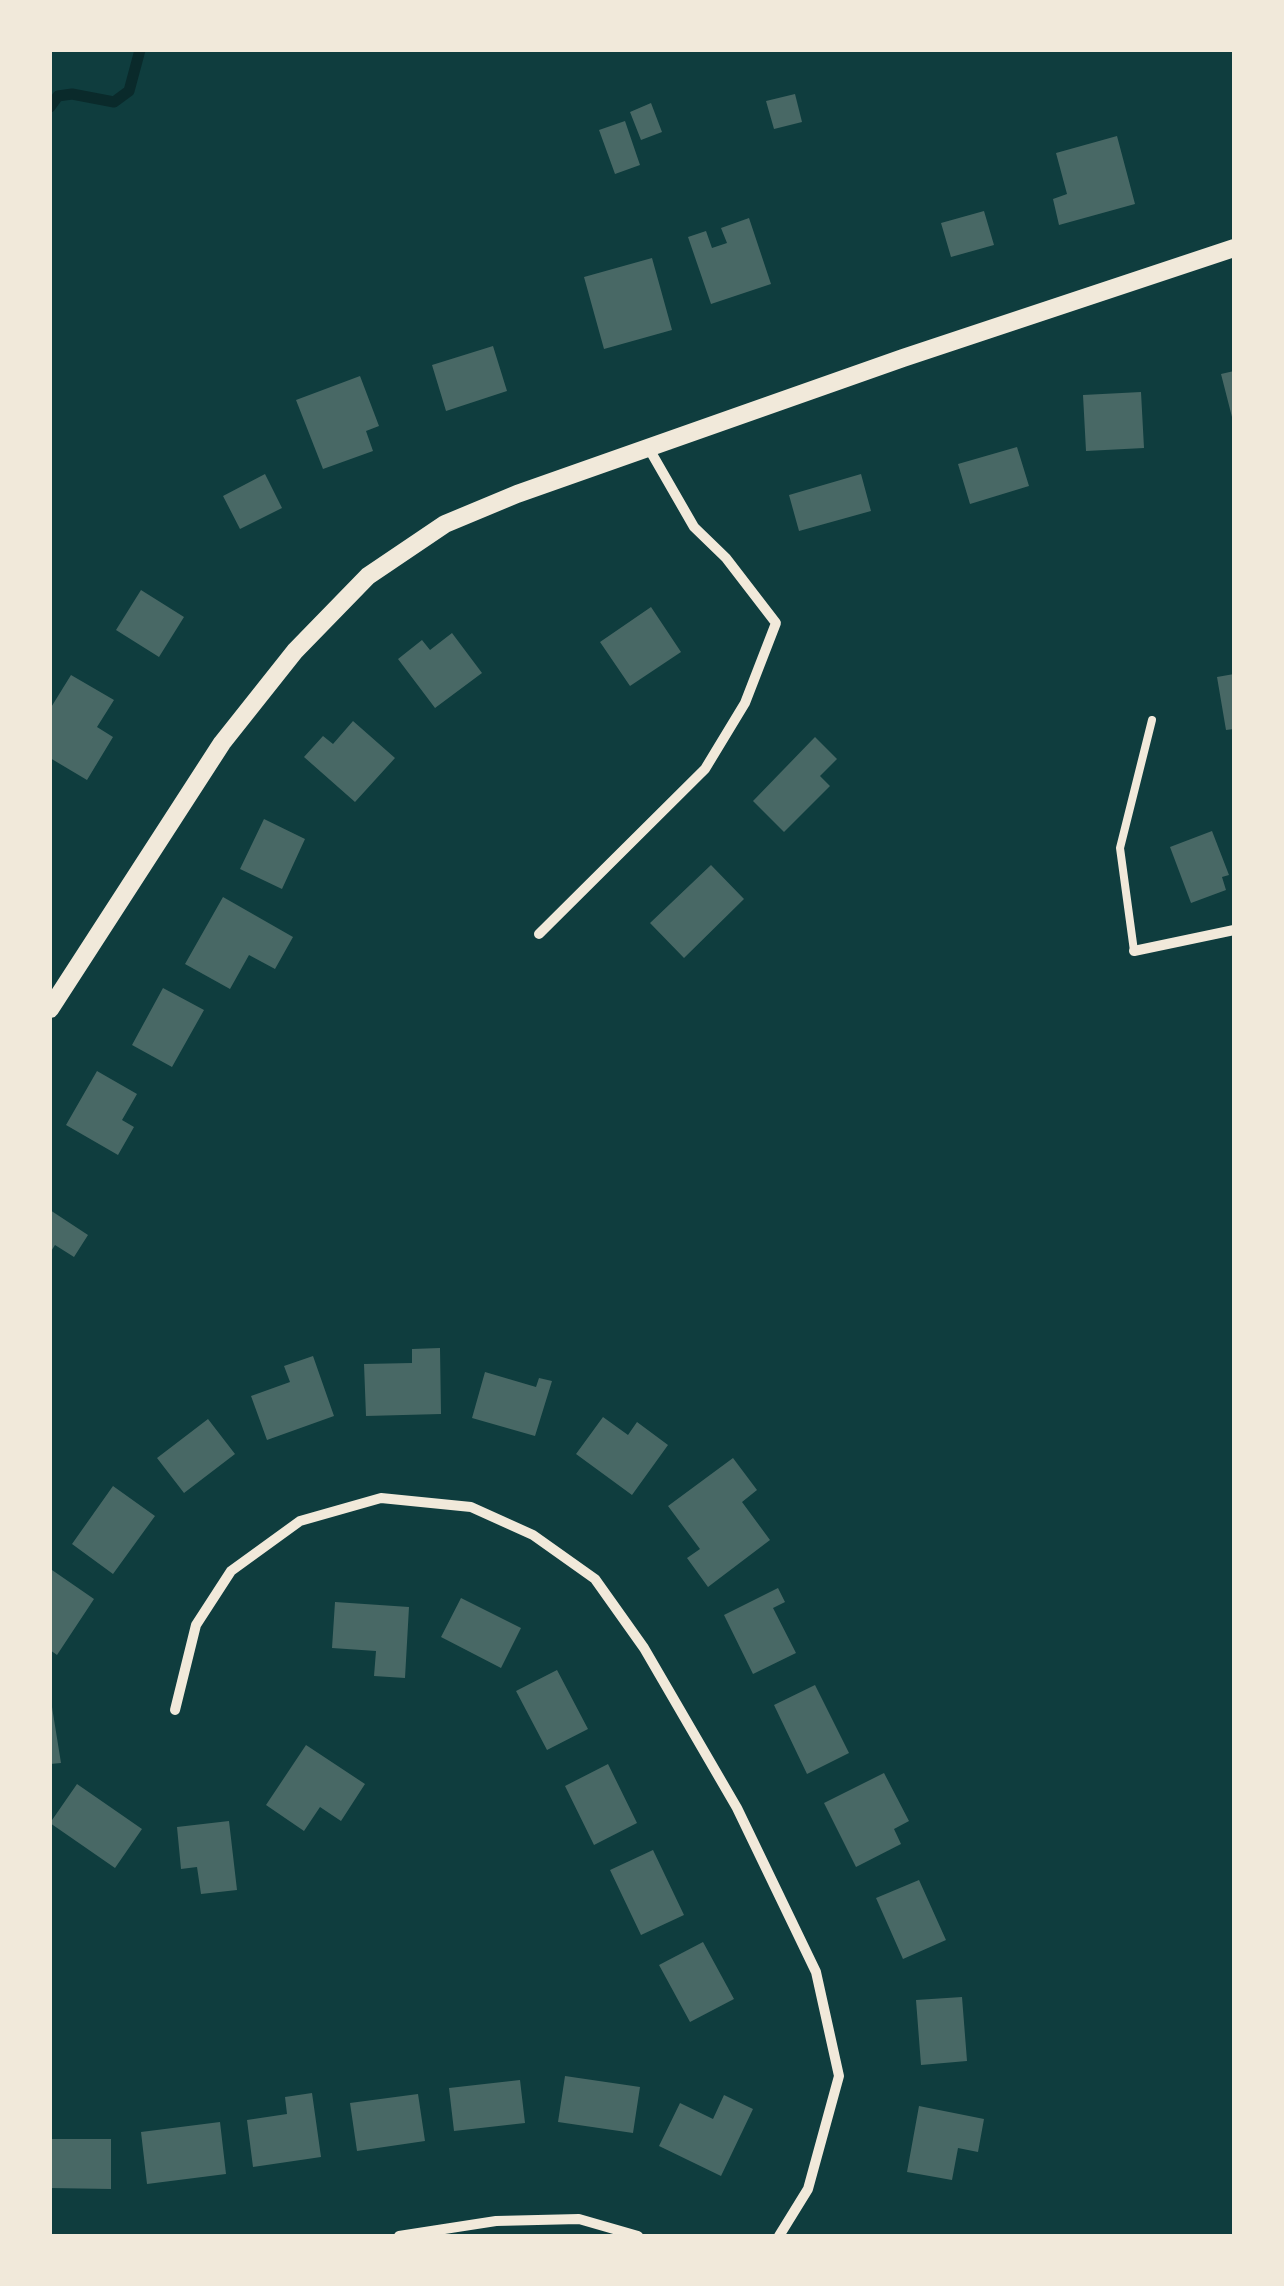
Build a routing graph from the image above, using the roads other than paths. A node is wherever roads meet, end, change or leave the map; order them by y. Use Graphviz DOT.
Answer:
graph roads {
  1 [pos="1234,248"];
  2 [pos="648,448"];
  3 [pos="1152,720"];
  4 [pos="1234,930"];
  5 [pos="539,934"];
  6 [pos="1134,951"];
  7 [pos="50,1008"];
  8 [pos="175,1710"];
  9 [pos="399,2236"];
  10 [pos="638,2236"];
  11 [pos="778,2236"];
  1 -- 2 [label="street"];
  2 -- 5 [label="street"];
  2 -- 7 [label="street"];
  3 -- 6 [label="lane"];
  4 -- 6 [label="street"];
  8 -- 11 [label="street"];
  9 -- 10 [label="street"];
}
